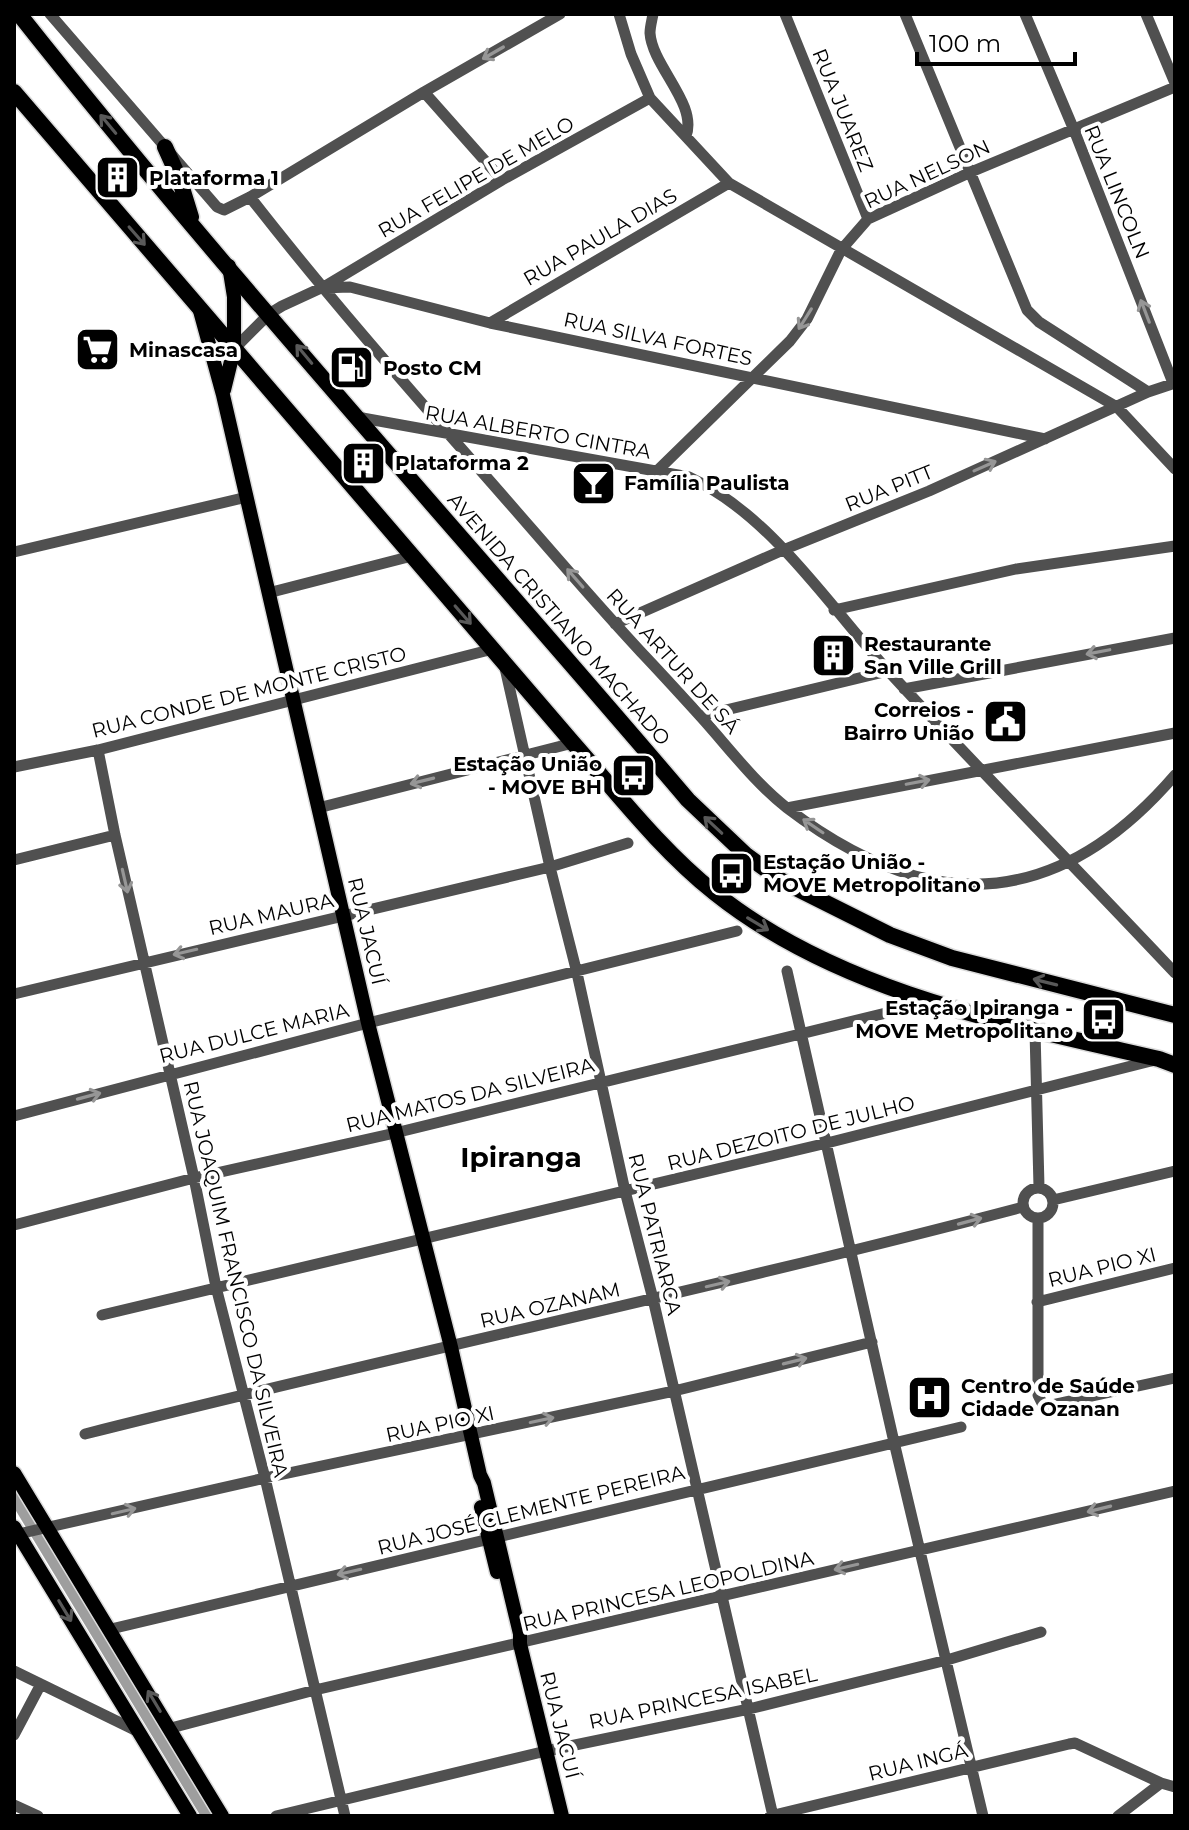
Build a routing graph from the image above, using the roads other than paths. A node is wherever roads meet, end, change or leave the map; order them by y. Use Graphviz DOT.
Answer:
graph roads {
  1 [pos="19,14"];
  2 [pos="50,14"];
  3 [pos="560,14"];
  4 [pos="619,14"];
  5 [pos="653,14"];
  6 [pos="785,14"];
  7 [pos="905,14"];
  8 [pos="1025,14"];
  9 [pos="1146,14"];
  10 [pos="1175,85"];
  11 [pos="14,92"];
  12 [pos="424,92"];
  13 [pos="650,98"];
  14 [pos="14,99"];
  15 [pos="31,113"];
  16 [pos="1074,130"];
  17 [pos="686,136"];
  18 [pos="165,147"];
  19 [pos="971,172"];
  20 [pos="502,180"];
  21 [pos="729,183"];
  22 [pos="250,197"];
  23 [pos="868,219"];
  24 [pos="194,226"];
  25 [pos="841,250"];
  26 [pos="229,266"];
  27 [pos="321,288"];
  28 [pos="200,311"];
  29 [pos="269,314"];
  30 [pos="490,323"];
  31 [pos="234,349"];
  32 [pos="754,378"];
  33 [pos="1174,383"];
  34 [pos="1148,392"];
  35 [pos="223,395"];
  36 [pos="1117,407"];
  37 [pos="357,417"];
  38 [pos="449,434"];
  39 [pos="1045,439"];
  40 [pos="1175,469"];
  41 [pos="656,472"];
  42 [pos="247,497"];
  43 [pos="1175,546"];
  44 [pos="783,550"];
  45 [pos="14,552"];
  46 [pos="412,556"];
  47 [pos="268,593"];
  48 [pos="834,610"];
  49 [pos="615,624"];
  50 [pos="1175,638"];
  51 [pos="498,655"];
  52 [pos="888,671"];
  53 [pos="904,689"];
  54 [pos="292,701"];
  55 [pos="701,716"];
  56 [pos="1175,733"];
  57 [pos="573,743"];
  58 [pos="98,750"];
  59 [pos="525,755"];
  60 [pos="14,767"];
  61 [pos="981,770"];
  62 [pos="1175,775"];
  63 [pos="318,808"];
  64 [pos="787,808"];
  65 [pos="115,835"];
  66 [pos="628,843"];
  67 [pos="14,860"];
  68 [pos="1071,863"];
  69 [pos="550,867"];
  70 [pos="343,916"];
  71 [pos="737,931"];
  72 [pos="143,962"];
  73 [pos="787,971"];
  74 [pos="577,973"];
  75 [pos="1175,973"];
  76 [pos="14,994"];
  77 [pos="935,1001"];
  78 [pos="1175,1014"];
  79 [pos="368,1023"];
  80 [pos="1035,1031"];
  81 [pos="803,1034"];
  82 [pos="1167,1062"];
  83 [pos="168,1074"];
  84 [pos="601,1082"];
  85 [pos="1037,1092"];
  86 [pos="14,1116"];
  87 [pos="395,1133"];
  88 [pos="827,1143"];
  89 [pos="1175,1171"];
  90 [pos="194,1178"];
  91 [pos="1039,1187"];
  92 [pos="625,1191"];
  93 [pos="1053,1200"];
  94 [pos="1023,1207"];
  95 [pos="1038,1218"];
  96 [pos="14,1225"];
  97 [pos="423,1238"];
  98 [pos="852,1252"];
  99 [pos="1175,1268"];
  100 [pos="216,1287"];
  101 [pos="653,1299"];
  102 [pos="1037,1302"];
  103 [pos="102,1315"];
  104 [pos="872,1342"];
  105 [pos="451,1347"];
  106 [pos="1175,1378"];
  107 [pos="674,1391"];
  108 [pos="243,1394"];
  109 [pos="961,1427"];
  110 [pos="85,1434"];
  111 [pos="471,1436"];
  112 [pos="894,1442"];
  113 [pos="14,1473"];
  114 [pos="265,1478"];
  115 [pos="697,1488"];
  116 [pos="1175,1491"];
  117 [pos="48,1528"];
  118 [pos="15,1532"];
  119 [pos="493,1539"];
  120 [pos="921,1550"];
  121 [pos="290,1586"];
  122 [pos="722,1596"];
  123 [pos="111,1629"];
  124 [pos="1041,1632"];
  125 [pos="520,1644"];
  126 [pos="947,1660"];
  127 [pos="14,1671"];
  128 [pos="41,1684"];
  129 [pos="315,1690"];
  130 [pos="749,1709"];
  131 [pos="171,1728"];
  132 [pos="139,1732"];
  133 [pos="14,1735"];
  134 [pos="546,1751"];
  135 [pos="970,1767"];
  136 [pos="1161,1783"];
  137 [pos="1175,1787"];
  138 [pos="341,1800"];
  139 [pos="14,1805"];
  140 [pos="38,1816"];
  141 [pos="190,1816"];
  142 [pos="222,1816"];
  143 [pos="276,1816"];
  144 [pos="345,1816"];
  145 [pos="562,1816"];
  146 [pos="772,1816"];
  147 [pos="983,1816"];
  148 [pos="1118,1816"];
  24 -- 1 [label="highway, AVENIDA CRISTIANO MACHADO, one-way"];
  2 -- 18 [label="street"];
  3 -- 12 [label="street, one-way"];
  4 -- 13 [label="street"];
  5 -- 17 [label="street"];
  6 -- 23 [label="street, RUA JUAREZ"];
  7 -- 19 [label="street"];
  8 -- 16 [label="street, RUA LINCOLN"];
  9 -- 10 [label="street"];
  10 -- 16 [label="street, RUA NELSON"];
  11 -- 15 [label="highway"];
  12 -- 20 [label="street"];
  12 -- 22 [label="street"];
  13 -- 17 [label="street"];
  13 -- 20 [label="street, RUA FELIPE DE MELO"];
  14 -- 15 [label="main road"];
  15 -- 28 [label="highway, one-way"];
  16 -- 19 [label="street, RUA NELSON"];
  33 -- 16 [label="street, RUA LINCOLN, one-way"];
  17 -- 21 [label="street"];
  18 -- 22 [label="street"];
  18 -- 24 [label="highway"];
  19 -- 23 [label="street, RUA NELSON"];
  19 -- 34 [label="street"];
  20 -- 27 [label="street, RUA FELIPE DE MELO"];
  21 -- 25 [label="street"];
  21 -- 30 [label="street, RUA PAULA DIAS"];
  22 -- 27 [label="street, RUA ARTUR DE SÁ"];
  23 -- 25 [label="street, RUA NELSON"];
  24 -- 26 [label="highway, AVENIDA CRISTIANO MACHADO"];
  25 -- 32 [label="street, RUA NELSON, one-way"];
  25 -- 36 [label="street"];
  26 -- 29 [label="highway, AVENIDA CRISTIANO MACHADO"];
  26 -- 31 [label="main road, RUA JACUÍ"];
  27 -- 29 [label="street, RUA SILVA FORTES"];
  27 -- 30 [label="street, RUA SILVA FORTES"];
  27 -- 38 [label="street, RUA ARTUR DE SÁ"];
  28 -- 31 [label="highway"];
  28 -- 35 [label="main road, RUA JACUÍ"];
  29 -- 31 [label="street"];
  37 -- 29 [label="highway, AVENIDA CRISTIANO MACHADO, one-way"];
  30 -- 32 [label="street, RUA SILVA FORTES"];
  31 -- 35 [label="main road, RUA JACUÍ"];
  31 -- 46 [label="highway"];
  32 -- 39 [label="street, RUA SILVA FORTES"];
  32 -- 41 [label="street, RUA NELSON"];
  33 -- 34 [label="street, RUA PITT"];
  34 -- 36 [label="street, RUA PITT"];
  35 -- 42 [label="main road, RUA JACUÍ"];
  36 -- 39 [label="street, RUA PITT"];
  36 -- 40 [label="street"];
  37 -- 38 [label="street, RUA ALBERTO CINTRA"];
  78 -- 37 [label="highway, AVENIDA CRISTIANO MACHADO, one-way"];
  38 -- 41 [label="street, RUA ALBERTO CINTRA"];
  49 -- 38 [label="street, RUA ARTUR DE SÁ, one-way"];
  44 -- 39 [label="street, RUA PITT, one-way"];
  41 -- 44 [label="street, RUA ALBERTO CINTRA"];
  42 -- 45 [label="street"];
  42 -- 47 [label="main road, RUA JACUÍ"];
  43 -- 48 [label="street"];
  44 -- 48 [label="street, RUA ALBERTO CINTRA"];
  44 -- 49 [label="street, RUA PITT"];
  46 -- 47 [label="street"];
  46 -- 51 [label="highway, one-way"];
  47 -- 54 [label="main road, RUA JACUÍ"];
  48 -- 52 [label="street, RUA ALBERTO CINTRA"];
  49 -- 55 [label="street, RUA ARTUR DE SÁ"];
  50 -- 53 [label="street, one-way"];
  51 -- 54 [label="street, RUA CONDE DE MONTE CRISTO"];
  51 -- 57 [label="highway"];
  51 -- 59 [label="street, RUA PATRIARCA"];
  52 -- 53 [label="street, RUA ALBERTO CINTRA"];
  52 -- 55 [label="street"];
  53 -- 61 [label="street, RUA ALBERTO CINTRA"];
  54 -- 58 [label="street, RUA CONDE DE MONTE CRISTO"];
  54 -- 63 [label="main road, RUA JACUÍ"];
  55 -- 64 [label="street, RUA ARTUR DE SÁ"];
  56 -- 61 [label="street"];
  57 -- 59 [label="street"];
  57 -- 77 [label="highway, one-way"];
  58 -- 60 [label="street, RUA CONDE DE MONTE CRISTO"];
  58 -- 65 [label="street, RUA JOAQUIM FRANCISCO DA SILVEIRA"];
  59 -- 63 [label="street, one-way"];
  59 -- 69 [label="street, RUA PATRIARCA"];
  64 -- 61 [label="street, one-way"];
  61 -- 68 [label="street, RUA ALBERTO CINTRA"];
  62 -- 68 [label="street, RUA ARTUR DE SÁ"];
  63 -- 70 [label="main road, RUA JACUÍ"];
  68 -- 64 [label="street, RUA ARTUR DE SÁ, one-way"];
  65 -- 67 [label="street"];
  65 -- 72 [label="street, RUA JOAQUIM FRANCISCO DA SILVEIRA, one-way"];
  66 -- 69 [label="street, RUA MAURA"];
  68 -- 75 [label="street, RUA ALBERTO CINTRA"];
  69 -- 70 [label="street, RUA MAURA"];
  69 -- 74 [label="street, RUA PATRIARCA"];
  70 -- 72 [label="street, RUA MAURA, one-way"];
  70 -- 79 [label="main road, RUA JACUÍ"];
  71 -- 74 [label="street, RUA DULCE MARIA"];
  72 -- 76 [label="street, RUA MAURA"];
  72 -- 83 [label="street, RUA JOAQUIM FRANCISCO DA SILVEIRA"];
  73 -- 81 [label="street"];
  74 -- 79 [label="street, RUA DULCE MARIA"];
  74 -- 84 [label="street, RUA PATRIARCA"];
  77 -- 80 [label="highway"];
  77 -- 81 [label="street, RUA MATOS DA SILVEIRA"];
  79 -- 83 [label="street, RUA DULCE MARIA"];
  79 -- 87 [label="main road, RUA JACUÍ"];
  80 -- 82 [label="highway"];
  80 -- 85 [label="street"];
  81 -- 84 [label="street, RUA MATOS DA SILVEIRA"];
  81 -- 88 [label="street"];
  82 -- 85 [label="street, RUA DEZOITO DE JULHO"];
  86 -- 83 [label="street, RUA DULCE MARIA, one-way"];
  83 -- 90 [label="street, RUA JOAQUIM FRANCISCO DA SILVEIRA"];
  84 -- 87 [label="street, RUA MATOS DA SILVEIRA"];
  84 -- 92 [label="street, RUA PATRIARCA"];
  85 -- 88 [label="street, RUA DEZOITO DE JULHO"];
  85 -- 91 [label="street"];
  87 -- 90 [label="street, RUA MATOS DA SILVEIRA"];
  87 -- 97 [label="main road, RUA JACUÍ"];
  88 -- 92 [label="street, RUA DEZOITO DE JULHO"];
  88 -- 98 [label="street"];
  89 -- 93 [label="street"];
  90 -- 96 [label="street, RUA MATOS DA SILVEIRA"];
  90 -- 100 [label="street, RUA JOAQUIM FRANCISCO DA SILVEIRA"];
  91 -- 93 [label="street"];
  91 -- 94 [label="street"];
  92 -- 97 [label="street, RUA DEZOITO DE JULHO"];
  92 -- 101 [label="street, RUA PATRIARCA"];
  93 -- 95 [label="street"];
  94 -- 95 [label="street"];
  98 -- 94 [label="street, RUA OZANAM, one-way"];
  95 -- 102 [label="street"];
  97 -- 100 [label="street, RUA DEZOITO DE JULHO"];
  97 -- 105 [label="main road, RUA JACUÍ"];
  101 -- 98 [label="street, RUA OZANAM, one-way"];
  98 -- 104 [label="street"];
  99 -- 102 [label="street, RUA PIO XI"];
  100 -- 103 [label="street, RUA DEZOITO DE JULHO"];
  100 -- 108 [label="street, RUA JOAQUIM FRANCISCO DA SILVEIRA"];
  101 -- 105 [label="street, RUA OZANAM"];
  101 -- 107 [label="street, RUA PATRIARCA"];
  102 -- 106 [label="street"];
  107 -- 104 [label="street, RUA PIO XI, one-way"];
  104 -- 112 [label="street"];
  105 -- 108 [label="street, RUA OZANAM"];
  105 -- 111 [label="main road, RUA JACUÍ"];
  111 -- 107 [label="street, RUA PIO XI, one-way"];
  107 -- 115 [label="street, RUA PATRIARCA"];
  108 -- 110 [label="street, RUA OZANAM"];
  108 -- 114 [label="street, RUA JOAQUIM FRANCISCO DA SILVEIRA"];
  109 -- 112 [label="street, RUA JOSÉ CLEMENTE PEREIRA"];
  111 -- 114 [label="street, RUA PIO XI"];
  111 -- 119 [label="main road, RUA JACUÍ"];
  112 -- 115 [label="street, RUA JOSÉ CLEMENTE PEREIRA"];
  112 -- 120 [label="street"];
  113 -- 117 [label="main road"];
  117 -- 114 [label="street, RUA PIO XI, one-way"];
  114 -- 121 [label="street, RUA JOAQUIM FRANCISCO DA SILVEIRA"];
  115 -- 119 [label="street, RUA JOSÉ CLEMENTE PEREIRA"];
  115 -- 122 [label="street, RUA PATRIARCA"];
  116 -- 120 [label="street, RUA PRINCESA LEOPOLDINA, one-way"];
  117 -- 118 [label="street, RUA PIO XI"];
  117 -- 123 [label="main road"];
  118 -- 132 [label="main road, one-way"];
  119 -- 121 [label="street, RUA JOSÉ CLEMENTE PEREIRA, one-way"];
  119 -- 125 [label="main road, RUA JACUÍ"];
  120 -- 122 [label="street, RUA PRINCESA LEOPOLDINA, one-way"];
  120 -- 126 [label="street"];
  121 -- 123 [label="street, RUA JOSÉ CLEMENTE PEREIRA"];
  121 -- 129 [label="street, RUA JOAQUIM FRANCISCO DA SILVEIRA"];
  122 -- 125 [label="street, RUA PRINCESA LEOPOLDINA"];
  122 -- 130 [label="street, RUA PATRIARCA"];
  131 -- 123 [label="main road, one-way"];
  124 -- 126 [label="street, RUA PRINCESA ISABEL"];
  125 -- 129 [label="street, RUA PRINCESA LEOPOLDINA"];
  125 -- 134 [label="main road, RUA JACUÍ"];
  126 -- 130 [label="street, RUA PRINCESA ISABEL"];
  126 -- 135 [label="street"];
  127 -- 128 [label="street"];
  128 -- 132 [label="street"];
  128 -- 133 [label="street"];
  129 -- 131 [label="street, RUA PRINCESA LEOPOLDINA"];
  129 -- 138 [label="street, RUA JOAQUIM FRANCISCO DA SILVEIRA"];
  130 -- 134 [label="street, RUA PRINCESA ISABEL"];
  130 -- 146 [label="street, RUA PATRIARCA"];
  131 -- 142 [label="main road"];
  132 -- 141 [label="main road"];
  134 -- 138 [label="street, RUA PRINCESA ISABEL"];
  134 -- 145 [label="main road, RUA JACUÍ"];
  135 -- 136 [label="street, RUA INGÁ"];
  135 -- 146 [label="street, RUA INGÁ"];
  135 -- 147 [label="street"];
  136 -- 137 [label="street"];
  136 -- 148 [label="street"];
  138 -- 143 [label="street, RUA PRINCESA ISABEL"];
  138 -- 144 [label="street, RUA JOAQUIM FRANCISCO DA SILVEIRA"];
  139 -- 140 [label="street"];
}
